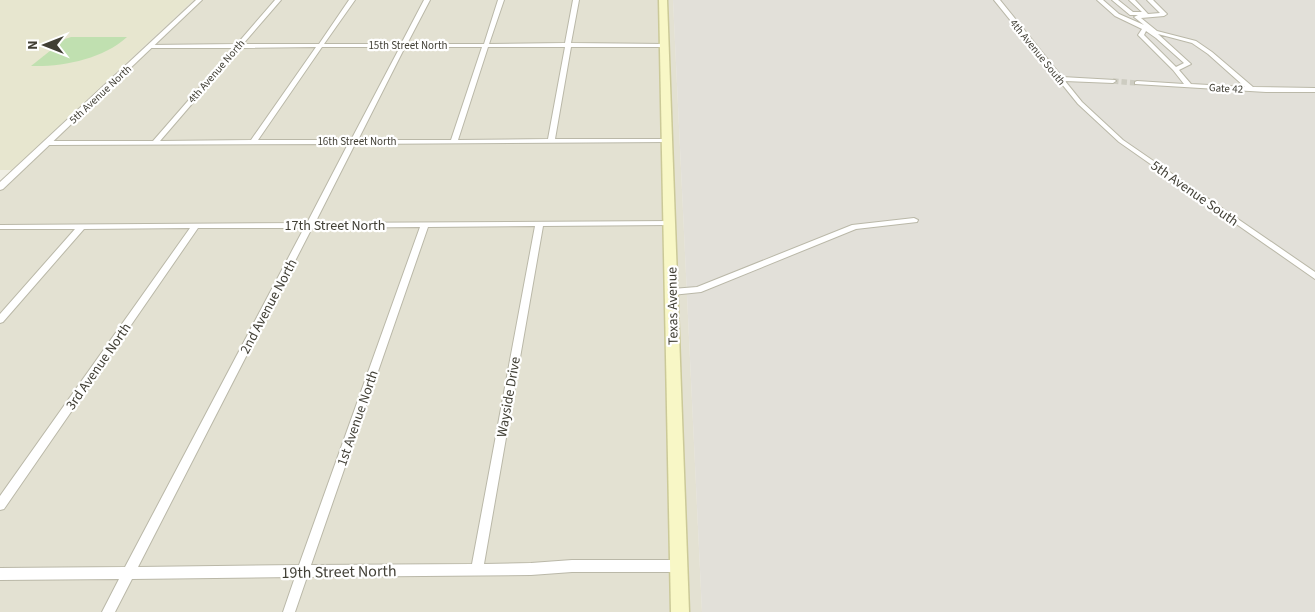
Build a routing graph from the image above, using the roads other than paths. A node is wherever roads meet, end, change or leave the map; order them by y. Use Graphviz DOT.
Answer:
graph roads {
  1 [pos="199,0"];
  2 [pos="278,0"];
  3 [pos="352,0"];
  4 [pos="427,0"];
  5 [pos="501,0"];
  6 [pos="576,0"];
  7 [pos="663,0"];
  8 [pos="997,0"];
  9 [pos="1100,0"];
  10 [pos="1115,0"];
  11 [pos="1132,0"];
  12 [pos="1150,0"];
  13 [pos="1144,28"];
  14 [pos="664,44"];
  15 [pos="403,45"];
  16 [pos="486,45"];
  17 [pos="568,45"];
  18 [pos="151,46"];
  19 [pos="238,46"];
  20 [pos="321,46"];
  21 [pos="1175,69"];
  22 [pos="1060,78"];
  23 [pos="1113,81"];
  24 [pos="1137,83"];
  25 [pos="1189,86"];
  26 [pos="1251,89"];
  27 [pos="1315,90"];
  28 [pos="1080,104"];
  29 [pos="254,141"];
  30 [pos="354,141"];
  31 [pos="454,141"];
  32 [pos="551,141"];
  33 [pos="668,141"];
  34 [pos="155,142"];
  35 [pos="46,143"];
  36 [pos="0,187"];
  37 [pos="914,220"];
  38 [pos="670,223"];
  39 [pos="539,224"];
  40 [pos="310,225"];
  41 [pos="425,225"];
  42 [pos="196,226"];
  43 [pos="0,227"];
  44 [pos="81,227"];
  45 [pos="1315,276"];
  46 [pos="672,292"];
  47 [pos="0,320"];
  48 [pos="0,506"];
  49 [pos="679,566"];
  50 [pos="478,569"];
  51 [pos="128,572"];
  52 [pos="303,572"];
  53 [pos="0,574"];
  54 [pos="108,612"];
  55 [pos="289,612"];
  56 [pos="680,612"];
  1 -- 18 [label="street, 5th Avenue North"];
  2 -- 19 [label="street, 4th Avenue North"];
  3 -- 20 [label="street"];
  4 -- 15 [label="street, 2nd Avenue North"];
  5 -- 16 [label="street"];
  6 -- 17 [label="street"];
  7 -- 14 [label="main road, Texas Avenue"];
  8 -- 22 [label="street, 4th Avenue South"];
  9 -- 13 [label="street"];
  10 -- 11 [label="street"];
  12 -- 26 [label="street"];
  13 -- 21 [label="street"];
  13 -- 21 [label="street"];
  14 -- 17 [label="street, 15th Street North"];
  14 -- 33 [label="main road, Texas Avenue"];
  15 -- 16 [label="street, 15th Street North"];
  15 -- 20 [label="street, 15th Street North"];
  15 -- 30 [label="street, 2nd Avenue North"];
  16 -- 17 [label="street, 15th Street North"];
  16 -- 31 [label="street"];
  17 -- 32 [label="street"];
  18 -- 19 [label="street, 15th Street North"];
  18 -- 35 [label="street, 5th Avenue North"];
  19 -- 20 [label="street, 15th Street North"];
  19 -- 34 [label="street, 4th Avenue North"];
  20 -- 29 [label="street"];
  21 -- 25 [label="street"];
  22 -- 23 [label="street"];
  22 -- 28 [label="street, 4th Avenue South"];
  24 -- 25 [label="street, Gate 42"];
  25 -- 26 [label="street, Gate 42"];
  26 -- 27 [label="street, Gate 42"];
  28 -- 45 [label="street, 5th Avenue South"];
  29 -- 30 [label="street, 16th Street North"];
  29 -- 34 [label="street, 16th Street North"];
  30 -- 31 [label="street, 16th Street North"];
  30 -- 40 [label="street, 2nd Avenue North"];
  31 -- 32 [label="street, 16th Street North"];
  32 -- 33 [label="street, 16th Street North"];
  33 -- 38 [label="main road, Texas Avenue"];
  34 -- 35 [label="street, 16th Street North"];
  35 -- 36 [label="street, 5th Avenue North"];
  37 -- 46 [label="street"];
  38 -- 39 [label="street, 17th Street North"];
  38 -- 46 [label="main road, Texas Avenue"];
  39 -- 41 [label="street, 17th Street North"];
  39 -- 50 [label="street, Wayside Drive"];
  40 -- 41 [label="street, 17th Street North"];
  40 -- 42 [label="street, 17th Street North"];
  40 -- 51 [label="street, 2nd Avenue North"];
  41 -- 52 [label="street, 1st Avenue North"];
  42 -- 44 [label="street, 17th Street North"];
  42 -- 48 [label="street, 3rd Avenue North"];
  43 -- 44 [label="street, 17th Street North"];
  44 -- 47 [label="street"];
  46 -- 49 [label="main road, Texas Avenue"];
  49 -- 50 [label="street, 19th Street North"];
  49 -- 56 [label="main road, Texas Avenue"];
  50 -- 52 [label="street, 19th Street North"];
  51 -- 52 [label="street, 19th Street North"];
  51 -- 53 [label="street, 19th Street North"];
  51 -- 54 [label="street, 2nd Avenue North"];
  52 -- 55 [label="street, 1st Avenue North"];
}
